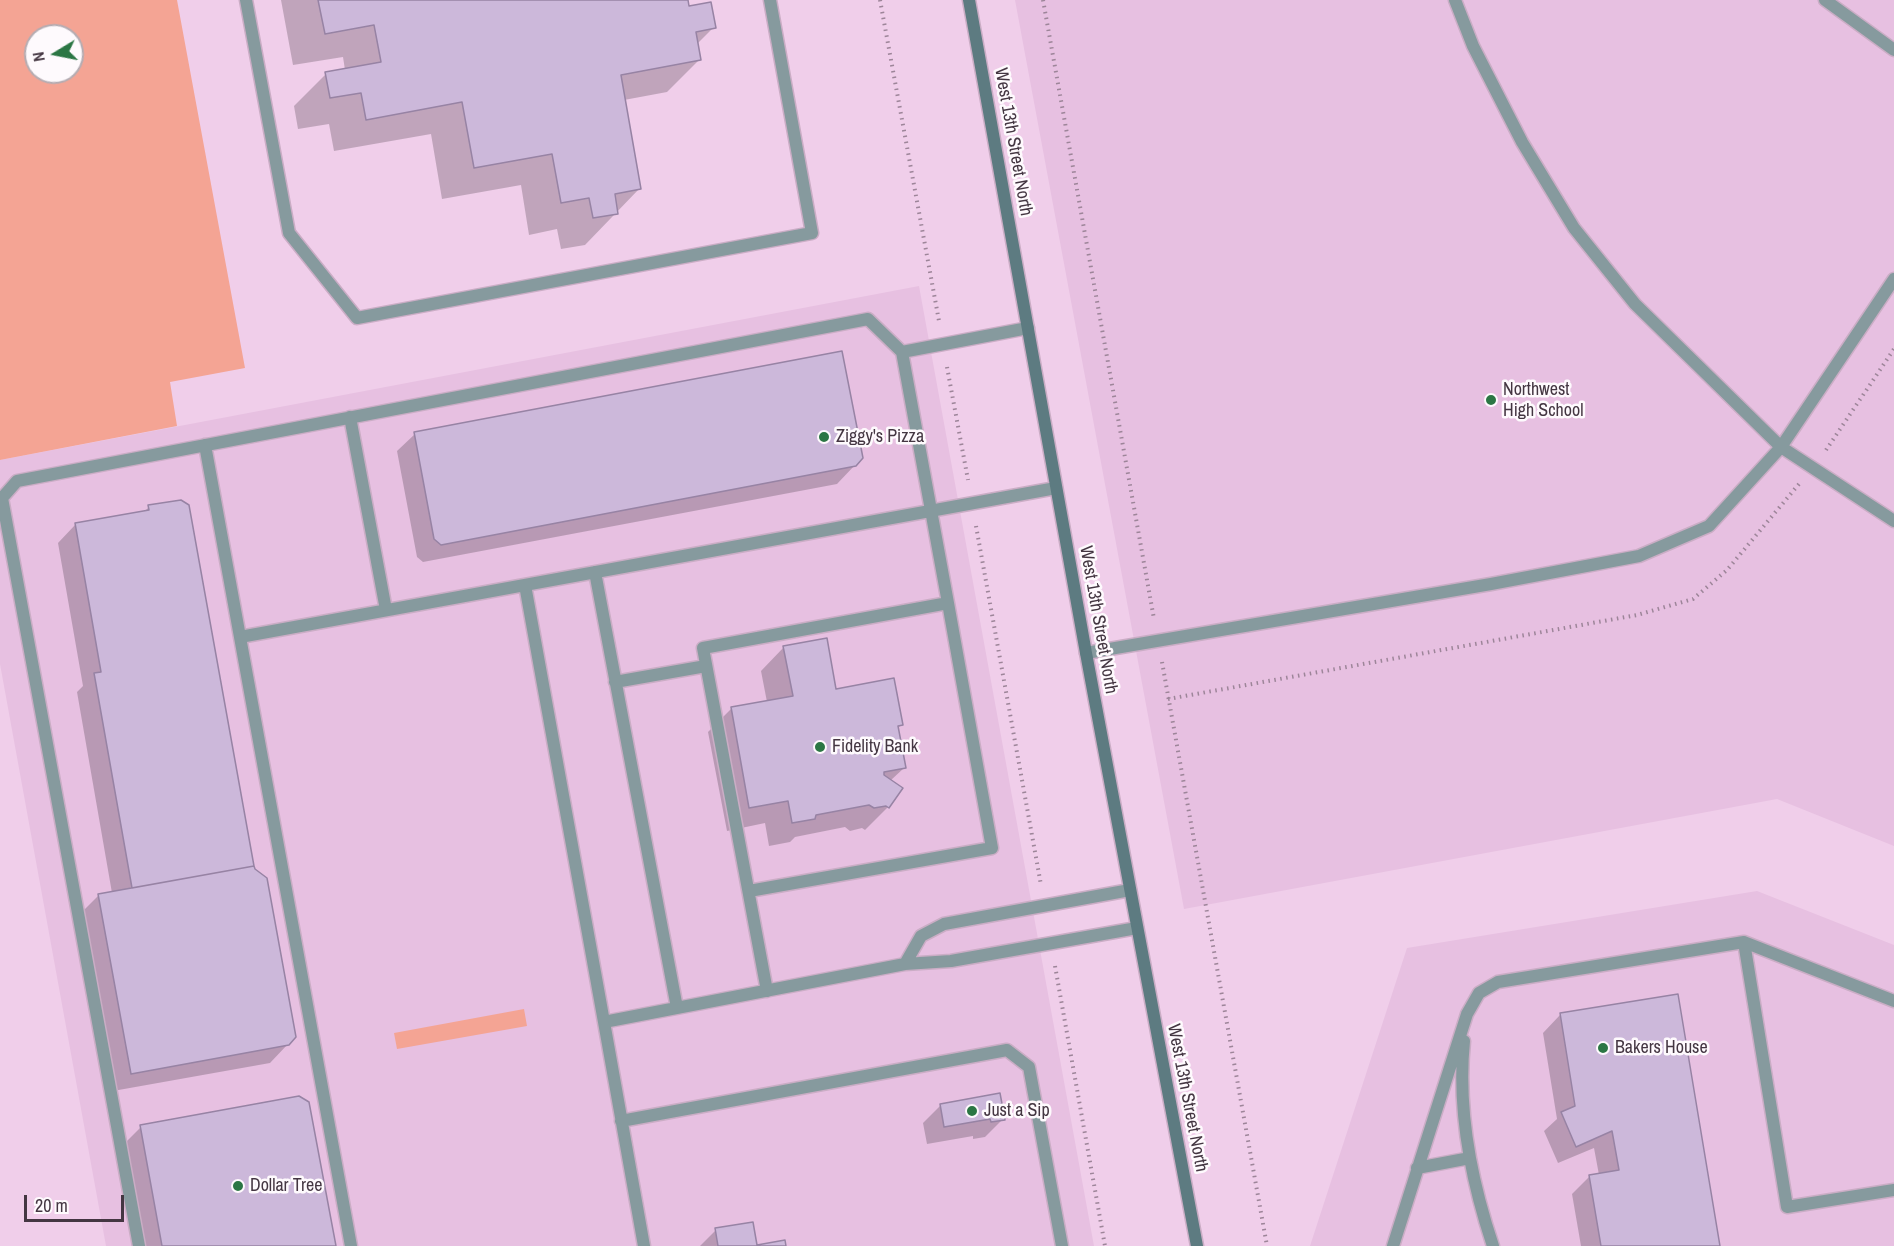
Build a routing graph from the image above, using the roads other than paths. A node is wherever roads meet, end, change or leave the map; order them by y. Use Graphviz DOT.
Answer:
graph roads {
  1 [pos="246,0"];
  2 [pos="770,0"];
  3 [pos="969,0"];
  4 [pos="1455,0"];
  5 [pos="1826,0"];
  6 [pos="1894,50"];
  7 [pos="1894,279"];
  8 [pos="1028,328"];
  9 [pos="902,352"];
  10 [pos="350,417"];
  11 [pos="205,445"];
  12 [pos="1781,447"];
  13 [pos="1056,488"];
  14 [pos="931,511"];
  15 [pos="1894,521"];
  16 [pos="595,572"];
  17 [pos="525,585"];
  18 [pos="948,603"];
  19 [pos="386,610"];
  20 [pos="240,637"];
  21 [pos="1086,653"];
  22 [pos="706,666"];
  23 [pos="615,682"];
  24 [pos="1130,890"];
  25 [pos="749,891"];
  26 [pos="1137,928"];
  27 [pos="1744,942"];
  28 [pos="905,964"];
  29 [pos="767,991"];
  30 [pos="1894,1001"];
  31 [pos="677,1008"];
  32 [pos="1467,1014"];
  33 [pos="603,1023"];
  34 [pos="621,1121"];
  35 [pos="1470,1158"];
  36 [pos="1418,1168"];
  37 [pos="1894,1190"];
  38 [pos="139,1246"];
  39 [pos="351,1246"];
  40 [pos="644,1246"];
  41 [pos="1062,1246"];
  42 [pos="1197,1246"];
  43 [pos="1393,1246"];
  44 [pos="1493,1246"];
  1 -- 2 [label="lane"];
  3 -- 8 [label="street, West 13th Street North"];
  4 -- 12 [label="lane"];
  5 -- 6 [label="lane"];
  7 -- 12 [label="lane"];
  8 -- 9 [label="lane"];
  8 -- 13 [label="street, West 13th Street North"];
  9 -- 10 [label="lane"];
  9 -- 14 [label="lane"];
  10 -- 11 [label="lane"];
  10 -- 19 [label="lane"];
  11 -- 20 [label="lane"];
  11 -- 38 [label="lane"];
  12 -- 15 [label="lane"];
  12 -- 21 [label="lane"];
  13 -- 14 [label="lane"];
  13 -- 21 [label="street, West 13th Street North"];
  14 -- 16 [label="lane"];
  14 -- 18 [label="lane"];
  16 -- 17 [label="lane"];
  16 -- 23 [label="lane"];
  17 -- 19 [label="lane"];
  17 -- 33 [label="lane"];
  18 -- 22 [label="lane"];
  18 -- 25 [label="lane"];
  19 -- 20 [label="lane"];
  20 -- 39 [label="lane"];
  21 -- 24 [label="street, West 13th Street North"];
  22 -- 23 [label="lane"];
  22 -- 25 [label="lane"];
  23 -- 31 [label="lane"];
  24 -- 26 [label="street, West 13th Street North"];
  24 -- 28 [label="lane"];
  25 -- 29 [label="lane"];
  26 -- 28 [label="lane"];
  26 -- 42 [label="street, West 13th Street North"];
  27 -- 30 [label="lane"];
  27 -- 32 [label="lane"];
  27 -- 37 [label="lane"];
  28 -- 29 [label="lane"];
  29 -- 31 [label="lane"];
  31 -- 33 [label="lane"];
  32 -- 35 [label="lane"];
  32 -- 36 [label="lane"];
  33 -- 34 [label="lane"];
  34 -- 40 [label="lane"];
  34 -- 41 [label="lane"];
  35 -- 36 [label="lane"];
  35 -- 44 [label="lane"];
  36 -- 43 [label="lane"];
}
